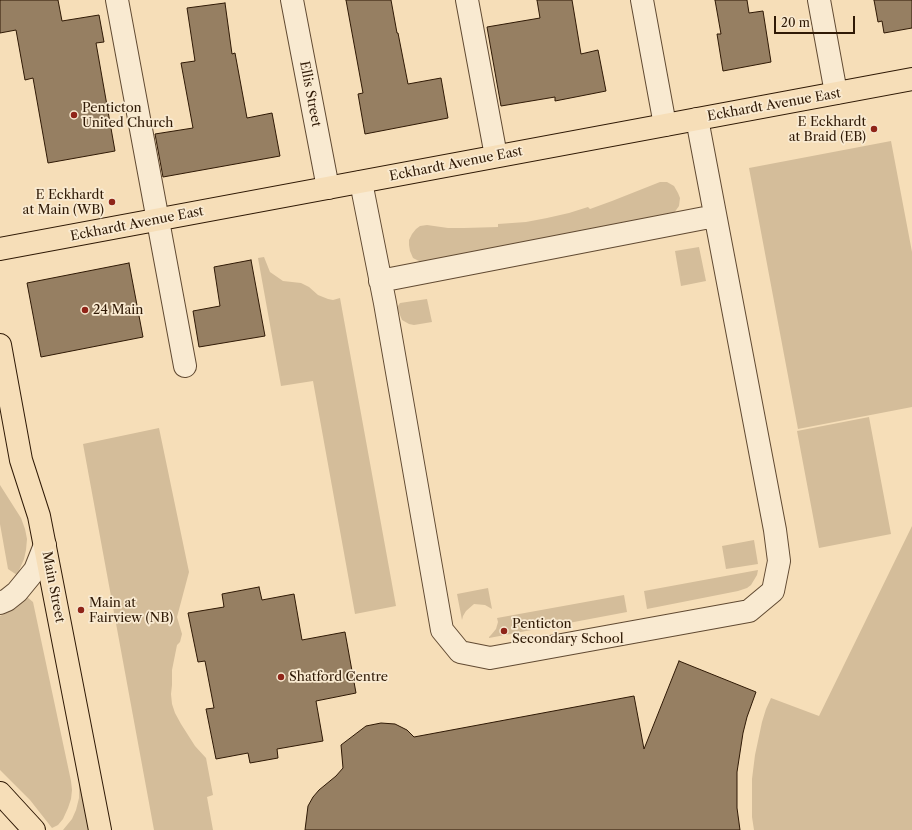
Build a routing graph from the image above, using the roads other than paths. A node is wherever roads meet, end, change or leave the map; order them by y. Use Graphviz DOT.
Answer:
graph roads {
  1 [pos="117,0"];
  2 [pos="292,0"];
  3 [pos="467,0"];
  4 [pos="642,0"];
  5 [pos="819,0"];
  6 [pos="912,79"];
  7 [pos="836,93"];
  8 [pos="697,119"];
  9 [pos="665,125"];
  10 [pos="496,156"];
  11 [pos="361,182"];
  12 [pos="328,188"];
  13 [pos="715,216"];
  14 [pos="158,220"];
  15 [pos="0,249"];
  16 [pos="380,281"];
  17 [pos="0,345"];
  18 [pos="185,366"];
  19 [pos="45,545"];
  20 [pos="0,603"];
  21 [pos="0,793"];
  22 [pos="34,830"];
  23 [pos="100,830"];
  1 -- 14 [label="street"];
  2 -- 12 [label="street, Ellis Street"];
  3 -- 10 [label="street"];
  4 -- 9 [label="street"];
  5 -- 7 [label="street"];
  6 -- 7 [label="main road, Eckhardt Avenue East"];
  7 -- 8 [label="main road, Eckhardt Avenue East"];
  8 -- 9 [label="main road, Eckhardt Avenue East"];
  8 -- 13 [label="street"];
  9 -- 10 [label="main road, Eckhardt Avenue East"];
  10 -- 11 [label="main road, Eckhardt Avenue East"];
  11 -- 12 [label="main road, Eckhardt Avenue East"];
  11 -- 16 [label="street"];
  12 -- 14 [label="main road, Eckhardt Avenue East"];
  13 -- 16 [label="street"];
  13 -- 16 [label="street"];
  14 -- 15 [label="main road, Eckhardt Avenue East"];
  14 -- 18 [label="street"];
  17 -- 19 [label="main road, Main Street"];
  19 -- 20 [label="street"];
  19 -- 23 [label="main road, Main Street"];
  21 -- 22 [label="main road"];
}
